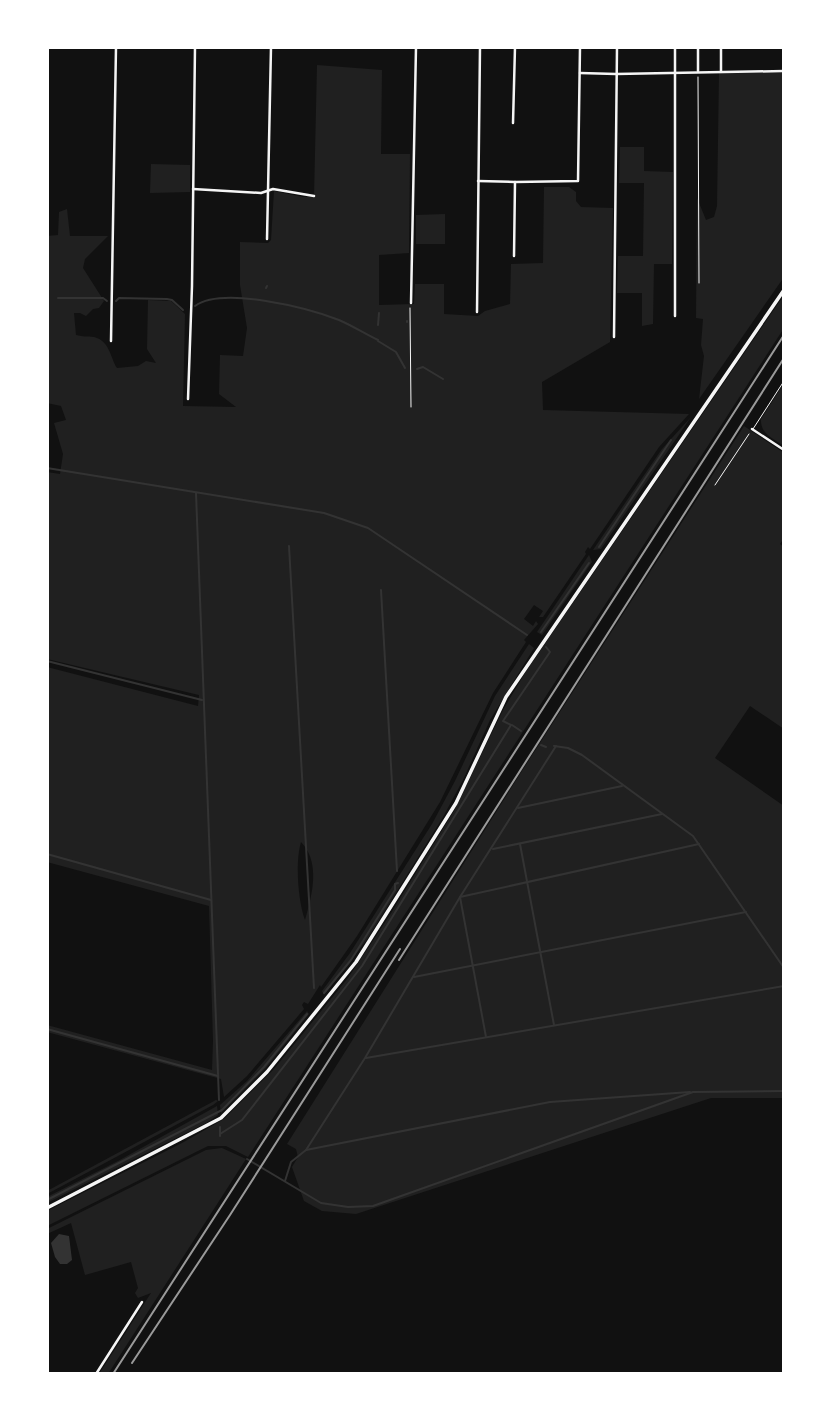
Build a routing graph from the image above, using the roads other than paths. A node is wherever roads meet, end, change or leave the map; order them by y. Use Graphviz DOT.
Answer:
graph roads {
  1 [pos="116,47"];
  2 [pos="195,47"];
  3 [pos="271,47"];
  4 [pos="416,47"];
  5 [pos="480,47"];
  6 [pos="515,47"];
  7 [pos="580,47"];
  8 [pos="617,47"];
  9 [pos="675,47"];
  10 [pos="698,47"];
  11 [pos="721,47"];
  12 [pos="698,71"];
  13 [pos="721,71"];
  14 [pos="784,71"];
  15 [pos="675,72"];
  16 [pos="580,73"];
  17 [pos="616,74"];
  18 [pos="513,123"];
  19 [pos="478,181"];
  20 [pos="515,182"];
  21 [pos="193,188"];
  22 [pos="267,191"];
  23 [pos="314,196"];
  24 [pos="267,239"];
  25 [pos="514,256"];
  26 [pos="784,290"];
  27 [pos="411,303"];
  28 [pos="477,312"];
  29 [pos="675,316"];
  30 [pos="614,337"];
  31 [pos="111,341"];
  32 [pos="784,381"];
  33 [pos="188,400"];
  34 [pos="752,429"];
  35 [pos="784,450"];
  36 [pos="47,1208"];
  37 [pos="142,1302"];
  38 [pos="96,1374"];
  1 -- 31 [label="street"];
  2 -- 21 [label="street"];
  3 -- 22 [label="street"];
  4 -- 27 [label="street"];
  5 -- 19 [label="street"];
  6 -- 18 [label="street"];
  7 -- 16 [label="street"];
  8 -- 17 [label="street"];
  9 -- 15 [label="street"];
  10 -- 12 [label="street"];
  11 -- 13 [label="street"];
  12 -- 13 [label="street"];
  12 -- 15 [label="street"];
  13 -- 14 [label="street"];
  15 -- 17 [label="street"];
  15 -- 29 [label="street"];
  16 -- 17 [label="street"];
  16 -- 20 [label="street"];
  17 -- 30 [label="street"];
  19 -- 20 [label="street"];
  19 -- 28 [label="street"];
  20 -- 25 [label="street"];
  21 -- 22 [label="street"];
  21 -- 33 [label="street"];
  22 -- 23 [label="street"];
  22 -- 24 [label="street"];
  26 -- 36 [label="street"];
  32 -- 34 [label="lane"];
  34 -- 35 [label="street"];
  37 -- 38 [label="street"];
}
